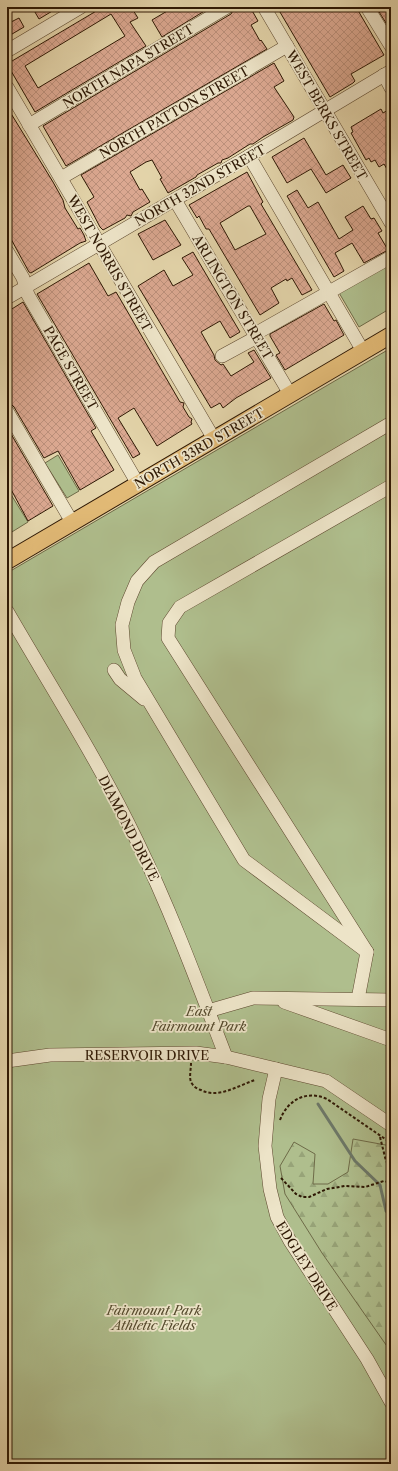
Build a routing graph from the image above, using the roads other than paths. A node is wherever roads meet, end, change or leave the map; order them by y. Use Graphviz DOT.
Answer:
graph roads {
  1 [pos="81,7"];
  2 [pos="227,7"];
  3 [pos="264,7"];
  4 [pos="367,7"];
  5 [pos="287,46"];
  6 [pos="391,46"];
  7 [pos="7,51"];
  8 [pos="387,73"];
  9 [pos="7,87"];
  10 [pos="391,88"];
  11 [pos="324,110"];
  12 [pos="29,125"];
  13 [pos="249,156"];
  14 [pos="61,178"];
  15 [pos="175,200"];
  16 [pos="387,209"];
  17 [pos="391,223"];
  18 [pos="99,244"];
  19 [pos="7,251"];
  20 [pos="391,257"];
  21 [pos="26,287"];
  22 [pos="329,292"];
  23 [pos="7,298"];
  24 [pos="391,335"];
  25 [pos="256,336"];
  26 [pos="363,351"];
  27 [pos="222,356"];
  28 [pos="290,394"];
  29 [pos="7,411"];
  30 [pos="391,423"];
  31 [pos="214,439"];
  32 [pos="138,484"];
  33 [pos="391,486"];
  34 [pos="72,522"];
  35 [pos="7,561"];
  36 [pos="7,612"];
  37 [pos="114,670"];
  38 [pos="152,705"];
  39 [pos="367,952"];
  40 [pos="275,999"];
  41 [pos="358,999"];
  42 [pos="391,1000"];
  43 [pos="208,1011"];
  44 [pos="391,1040"];
  45 [pos="226,1057"];
  46 [pos="7,1061"];
  47 [pos="276,1068"];
  48 [pos="391,1126"];
  49 [pos="391,1402"];
  1 -- 7 [label="street"];
  2 -- 12 [label="street, NORTH NAPA STREET"];
  3 -- 5 [label="street, WEST BERKS STREET"];
  4 -- 6 [label="street"];
  5 -- 11 [label="street, WEST BERKS STREET"];
  5 -- 14 [label="street, NORTH PATTON STREET"];
  8 -- 10 [label="street"];
  8 -- 11 [label="street, NORTH 32ND STREET"];
  9 -- 12 [label="street, WEST NORRIS STREET"];
  11 -- 13 [label="street, NORTH 32ND STREET"];
  11 -- 16 [label="street, WEST BERKS STREET"];
  12 -- 14 [label="street, WEST NORRIS STREET"];
  13 -- 15 [label="street, NORTH 32ND STREET"];
  13 -- 22 [label="street"];
  14 -- 18 [label="street, WEST NORRIS STREET"];
  15 -- 18 [label="street, NORTH 32ND STREET"];
  15 -- 25 [label="street, ARLINGTON STREET"];
  16 -- 17 [label="street, WEST BERKS STREET"];
  18 -- 21 [label="street, NORTH 32ND STREET"];
  18 -- 31 [label="street, WEST NORRIS STREET"];
  19 -- 21 [label="street, PAGE STREET"];
  20 -- 22 [label="street"];
  21 -- 23 [label="street, NORTH 32ND STREET"];
  21 -- 32 [label="street, PAGE STREET"];
  22 -- 25 [label="street"];
  22 -- 26 [label="street"];
  24 -- 26 [label="main road, NORTH 33RD STREET"];
  25 -- 27 [label="street"];
  25 -- 28 [label="street, ARLINGTON STREET"];
  26 -- 28 [label="main road, NORTH 33RD STREET"];
  28 -- 31 [label="main road, NORTH 33RD STREET"];
  29 -- 34 [label="street"];
  30 -- 38 [label="street"];
  31 -- 32 [label="main road, NORTH 33RD STREET"];
  32 -- 34 [label="main road, NORTH 33RD STREET"];
  33 -- 39 [label="street"];
  34 -- 35 [label="main road, NORTH 33RD STREET"];
  36 -- 43 [label="street, DIAMOND DRIVE"];
  37 -- 38 [label="street"];
  38 -- 39 [label="street"];
  39 -- 41 [label="street"];
  40 -- 41 [label="street"];
  40 -- 43 [label="street"];
  40 -- 44 [label="street"];
  41 -- 42 [label="street"];
  43 -- 45 [label="street, DIAMOND DRIVE"];
  45 -- 46 [label="street, RESERVOIR DRIVE"];
  45 -- 47 [label="street, RESERVOIR DRIVE"];
  47 -- 48 [label="street, RESERVOIR DRIVE"];
  47 -- 49 [label="street, EDGLEY DRIVE"];
}
